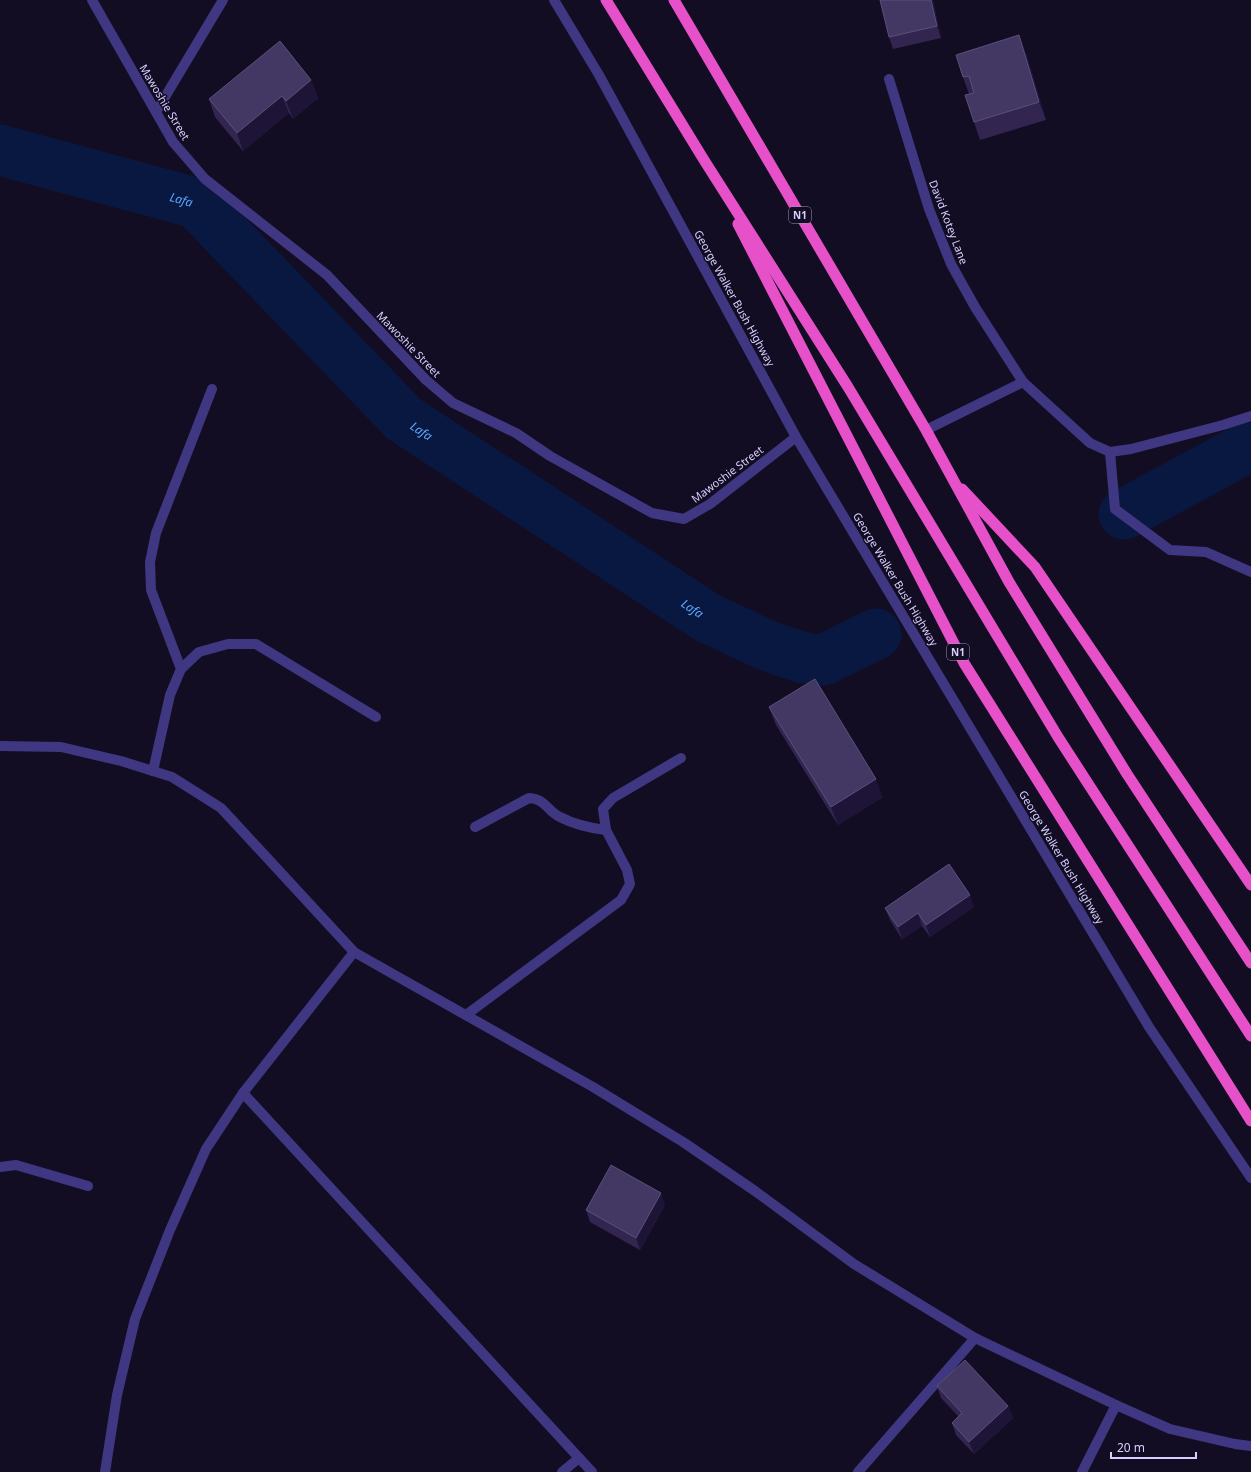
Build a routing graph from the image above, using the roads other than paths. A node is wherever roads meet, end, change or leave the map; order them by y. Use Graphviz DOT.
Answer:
graph roads {
  1 [pos="92,0"];
  2 [pos="223,0"];
  3 [pos="554,0"];
  4 [pos="606,0"];
  5 [pos="674,0"];
  6 [pos="889,79"];
  7 [pos="156,112"];
  8 [pos="704,160"];
  9 [pos="1024,382"];
  10 [pos="212,389"];
  11 [pos="1251,416"];
  12 [pos="926,430"];
  13 [pos="796,437"];
  14 [pos="1110,452"];
  15 [pos="950,476"];
  16 [pos="1251,572"];
  17 [pos="181,669"];
  18 [pos="376,717"];
  19 [pos="0,746"];
  20 [pos="681,758"];
  21 [pos="153,771"];
  22 [pos="475,827"];
  23 [pos="606,830"];
  24 [pos="1251,885"];
  25 [pos="354,952"];
  26 [pos="1251,963"];
  27 [pos="466,1014"];
  28 [pos="1251,1036"];
  29 [pos="243,1093"];
  30 [pos="1251,1121"];
  31 [pos="0,1167"];
  32 [pos="1251,1178"];
  33 [pos="88,1186"];
  34 [pos="975,1338"];
  35 [pos="1116,1405"];
  36 [pos="1251,1446"];
  37 [pos="579,1458"];
  38 [pos="105,1472"];
  39 [pos="562,1472"];
  40 [pos="592,1472"];
  41 [pos="858,1472"];
  42 [pos="1082,1472"];
  1 -- 7 [label="street, Mawoshie Street"];
  2 -- 7 [label="street"];
  3 -- 13 [label="street, George Walker Bush Highway"];
  4 -- 8 [label="highway, N1"];
  5 -- 12 [label="highway, N1"];
  6 -- 9 [label="street, David Kotey Lane"];
  7 -- 13 [label="street, Mawoshie Street"];
  8 -- 28 [label="highway, N1"];
  8 -- 30 [label="highway, N1"];
  9 -- 12 [label="street"];
  9 -- 14 [label="street, David Kotey Lane"];
  10 -- 17 [label="street"];
  11 -- 14 [label="street"];
  12 -- 15 [label="highway, N1"];
  13 -- 32 [label="street, George Walker Bush Highway"];
  14 -- 16 [label="street"];
  15 -- 24 [label="highway"];
  15 -- 26 [label="highway, N1"];
  17 -- 18 [label="street"];
  17 -- 21 [label="street"];
  19 -- 21 [label="street"];
  20 -- 23 [label="street"];
  21 -- 25 [label="street"];
  22 -- 23 [label="street"];
  23 -- 27 [label="street"];
  25 -- 27 [label="street"];
  25 -- 29 [label="street"];
  27 -- 34 [label="street"];
  29 -- 37 [label="street"];
  29 -- 38 [label="street"];
  31 -- 33 [label="street"];
  34 -- 35 [label="street"];
  34 -- 41 [label="street"];
  35 -- 36 [label="street"];
  35 -- 42 [label="street"];
  37 -- 39 [label="street"];
  37 -- 40 [label="street"];
}
